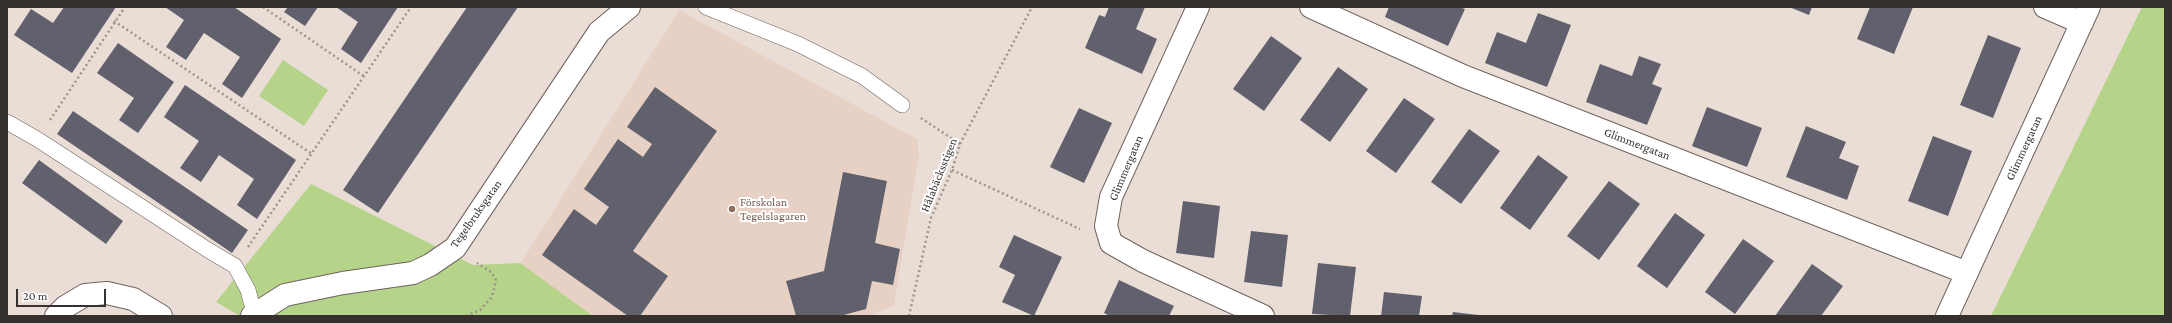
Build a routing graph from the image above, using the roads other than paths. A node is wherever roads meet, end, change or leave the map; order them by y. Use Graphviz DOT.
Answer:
graph roads {
  1 [pos="629,7"];
  2 [pos="706,7"];
  3 [pos="1198,7"];
  4 [pos="1311,7"];
  5 [pos="2045,7"];
  6 [pos="2085,15"];
  7 [pos="902,105"];
  8 [pos="7,122"];
  9 [pos="1967,274"];
  10 [pos="253,314"];
  11 [pos="56,316"];
  12 [pos="161,316"];
  13 [pos="1263,316"];
  14 [pos="1947,316"];
  1 -- 10 [label="street, Tegelbruksgatan"];
  2 -- 7 [label="lane"];
  3 -- 13 [label="street, Glimmergatan"];
  4 -- 9 [label="street, Glimmergatan"];
  5 -- 6 [label="street, Glimmergatan"];
  6 -- 9 [label="street, Glimmergatan"];
  8 -- 10 [label="lane"];
  9 -- 14 [label="street, Glimmergatan"];
  11 -- 12 [label="street"];
}
